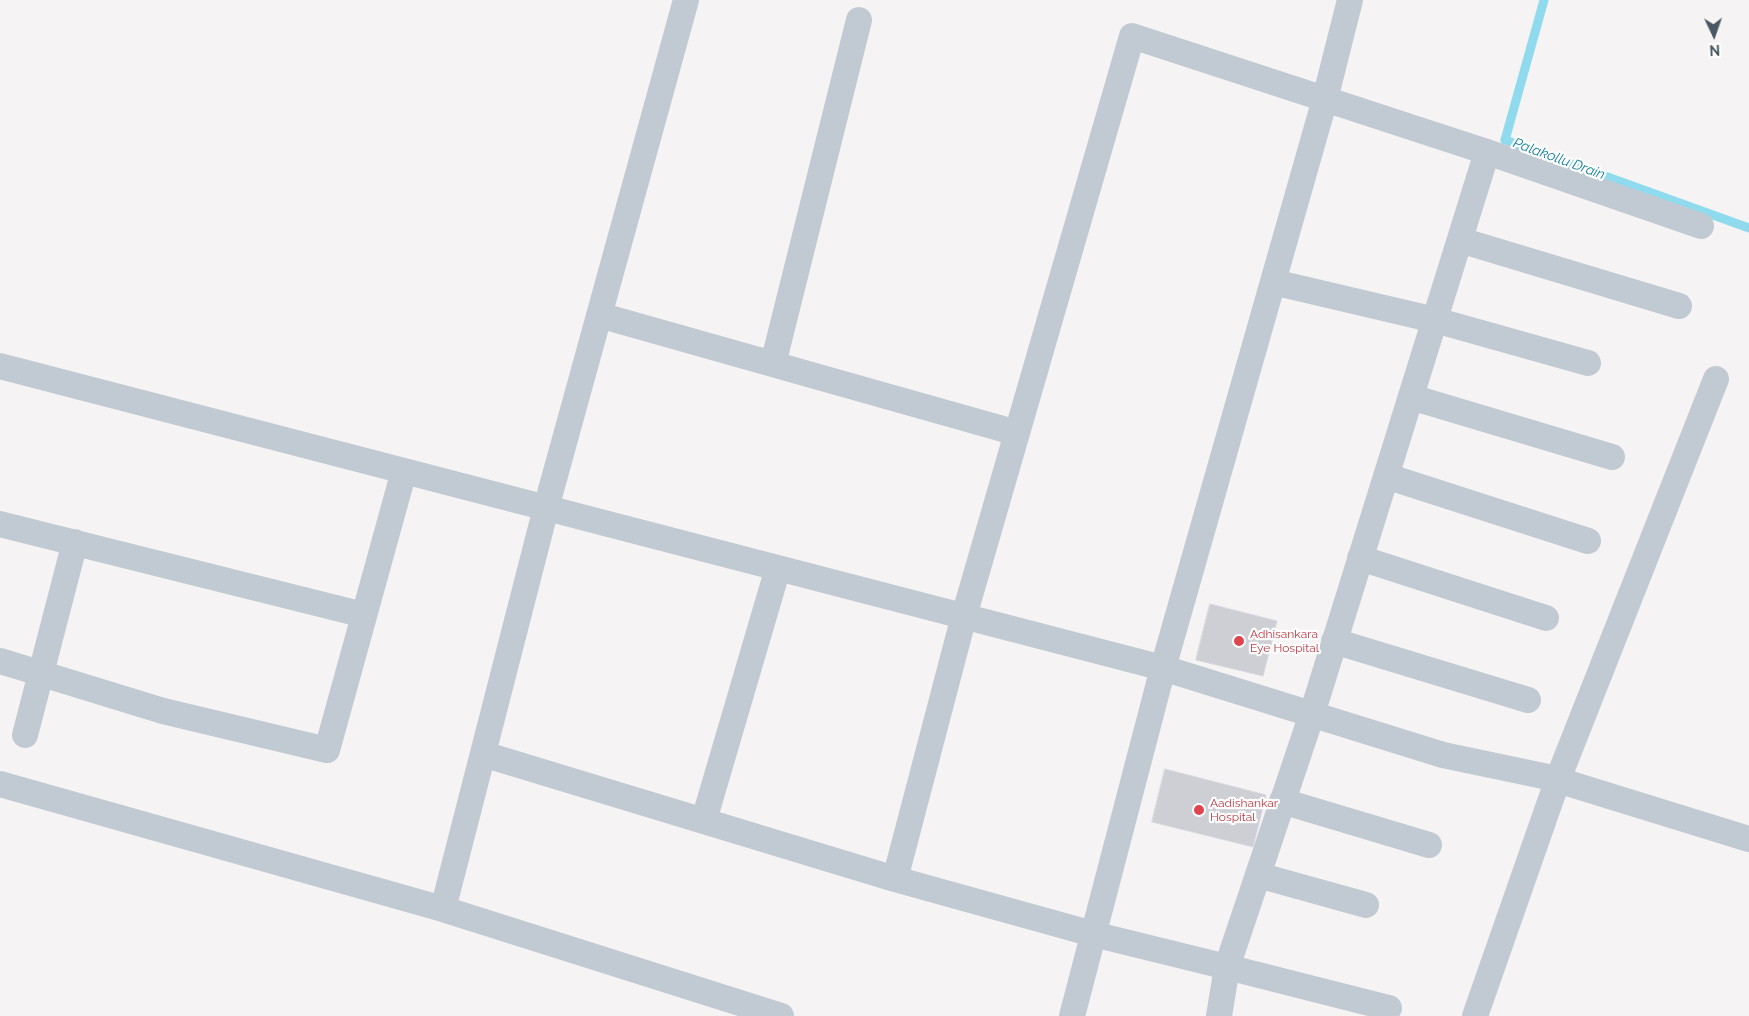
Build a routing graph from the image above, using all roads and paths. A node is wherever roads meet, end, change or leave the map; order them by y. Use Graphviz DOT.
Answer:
graph roads {
  1 [pos="686,0"];
  2 [pos="1350,0"];
  3 [pos="859,20"];
  4 [pos="1325,99"];
  5 [pos="1487,152"];
  6 [pos="1701,226"];
  7 [pos="1460,240"];
  8 [pos="1273,282"];
  9 [pos="1678,306"];
  10 [pos="599,315"];
  11 [pos="1435,320"];
  12 [pos="1588,363"];
  13 [pos="773,364"];
  14 [pos="0,366"];
  15 [pos="1716,379"];
  16 [pos="1411,397"];
  17 [pos="1017,433"];
  18 [pos="1612,457"];
  19 [pos="404,471"];
  20 [pos="1386,476"];
  21 [pos="546,508"];
  22 [pos="0,524"];
  23 [pos="1588,540"];
  24 [pos="75,542"];
  25 [pos="1360,558"];
  26 [pos="778,568"];
  27 [pos="364,615"];
  28 [pos="964,616"];
  29 [pos="1546,618"];
  30 [pos="1334,641"];
  31 [pos="0,661"];
  32 [pos="1163,668"];
  33 [pos="42,674"];
  34 [pos="1528,700"];
  35 [pos="1312,714"];
  36 [pos="25,735"];
  37 [pos="483,754"];
  38 [pos="1558,779"];
  39 [pos="0,784"];
  40 [pos="1282,801"];
  41 [pos="704,820"];
  42 [pos="1749,839"];
  43 [pos="1429,844"];
  44 [pos="1258,875"];
  45 [pos="895,878"];
  46 [pos="1366,905"];
  47 [pos="443,909"];
  48 [pos="1093,934"];
  49 [pos="1227,967"];
  50 [pos="1388,1008"];
  51 [pos="781,1016"];
  52 [pos="1072,1016"];
  53 [pos="1218,1016"];
  54 [pos="1475,1016"];
  1 -- 10 [label="street"];
  2 -- 4 [label="street"];
  3 -- 13 [label="street"];
  4 -- 5 [label="street"];
  4 -- 8 [label="street"];
  4 -- 17 [label="street"];
  5 -- 6 [label="street"];
  5 -- 7 [label="street"];
  7 -- 9 [label="street"];
  7 -- 11 [label="street"];
  8 -- 11 [label="street"];
  8 -- 32 [label="street"];
  10 -- 13 [label="street"];
  10 -- 21 [label="street"];
  11 -- 12 [label="street"];
  11 -- 16 [label="street"];
  13 -- 17 [label="street"];
  14 -- 19 [label="street"];
  15 -- 38 [label="street"];
  16 -- 18 [label="street"];
  16 -- 20 [label="street"];
  17 -- 28 [label="street"];
  19 -- 21 [label="street"];
  19 -- 27 [label="street"];
  20 -- 23 [label="street"];
  20 -- 25 [label="street"];
  21 -- 26 [label="street"];
  21 -- 37 [label="street"];
  22 -- 24 [label="street"];
  24 -- 27 [label="street"];
  24 -- 33 [label="street"];
  25 -- 29 [label="street"];
  25 -- 30 [label="street"];
  26 -- 28 [label="street"];
  26 -- 41 [label="street"];
  27 -- 33 [label="street"];
  28 -- 32 [label="street"];
  28 -- 45 [label="street"];
  30 -- 34 [label="street"];
  30 -- 35 [label="street"];
  31 -- 33 [label="street"];
  32 -- 35 [label="street"];
  32 -- 48 [label="street"];
  33 -- 36 [label="street"];
  35 -- 38 [label="street"];
  35 -- 40 [label="street"];
  37 -- 41 [label="street"];
  37 -- 47 [label="street"];
  38 -- 42 [label="street"];
  38 -- 54 [label="street"];
  39 -- 47 [label="street"];
  40 -- 43 [label="street"];
  40 -- 44 [label="street"];
  41 -- 45 [label="street"];
  44 -- 46 [label="street"];
  44 -- 49 [label="street"];
  45 -- 48 [label="street"];
  47 -- 51 [label="street"];
  48 -- 49 [label="street"];
  48 -- 52 [label="street"];
  49 -- 50 [label="street"];
  49 -- 53 [label="street"];
}
